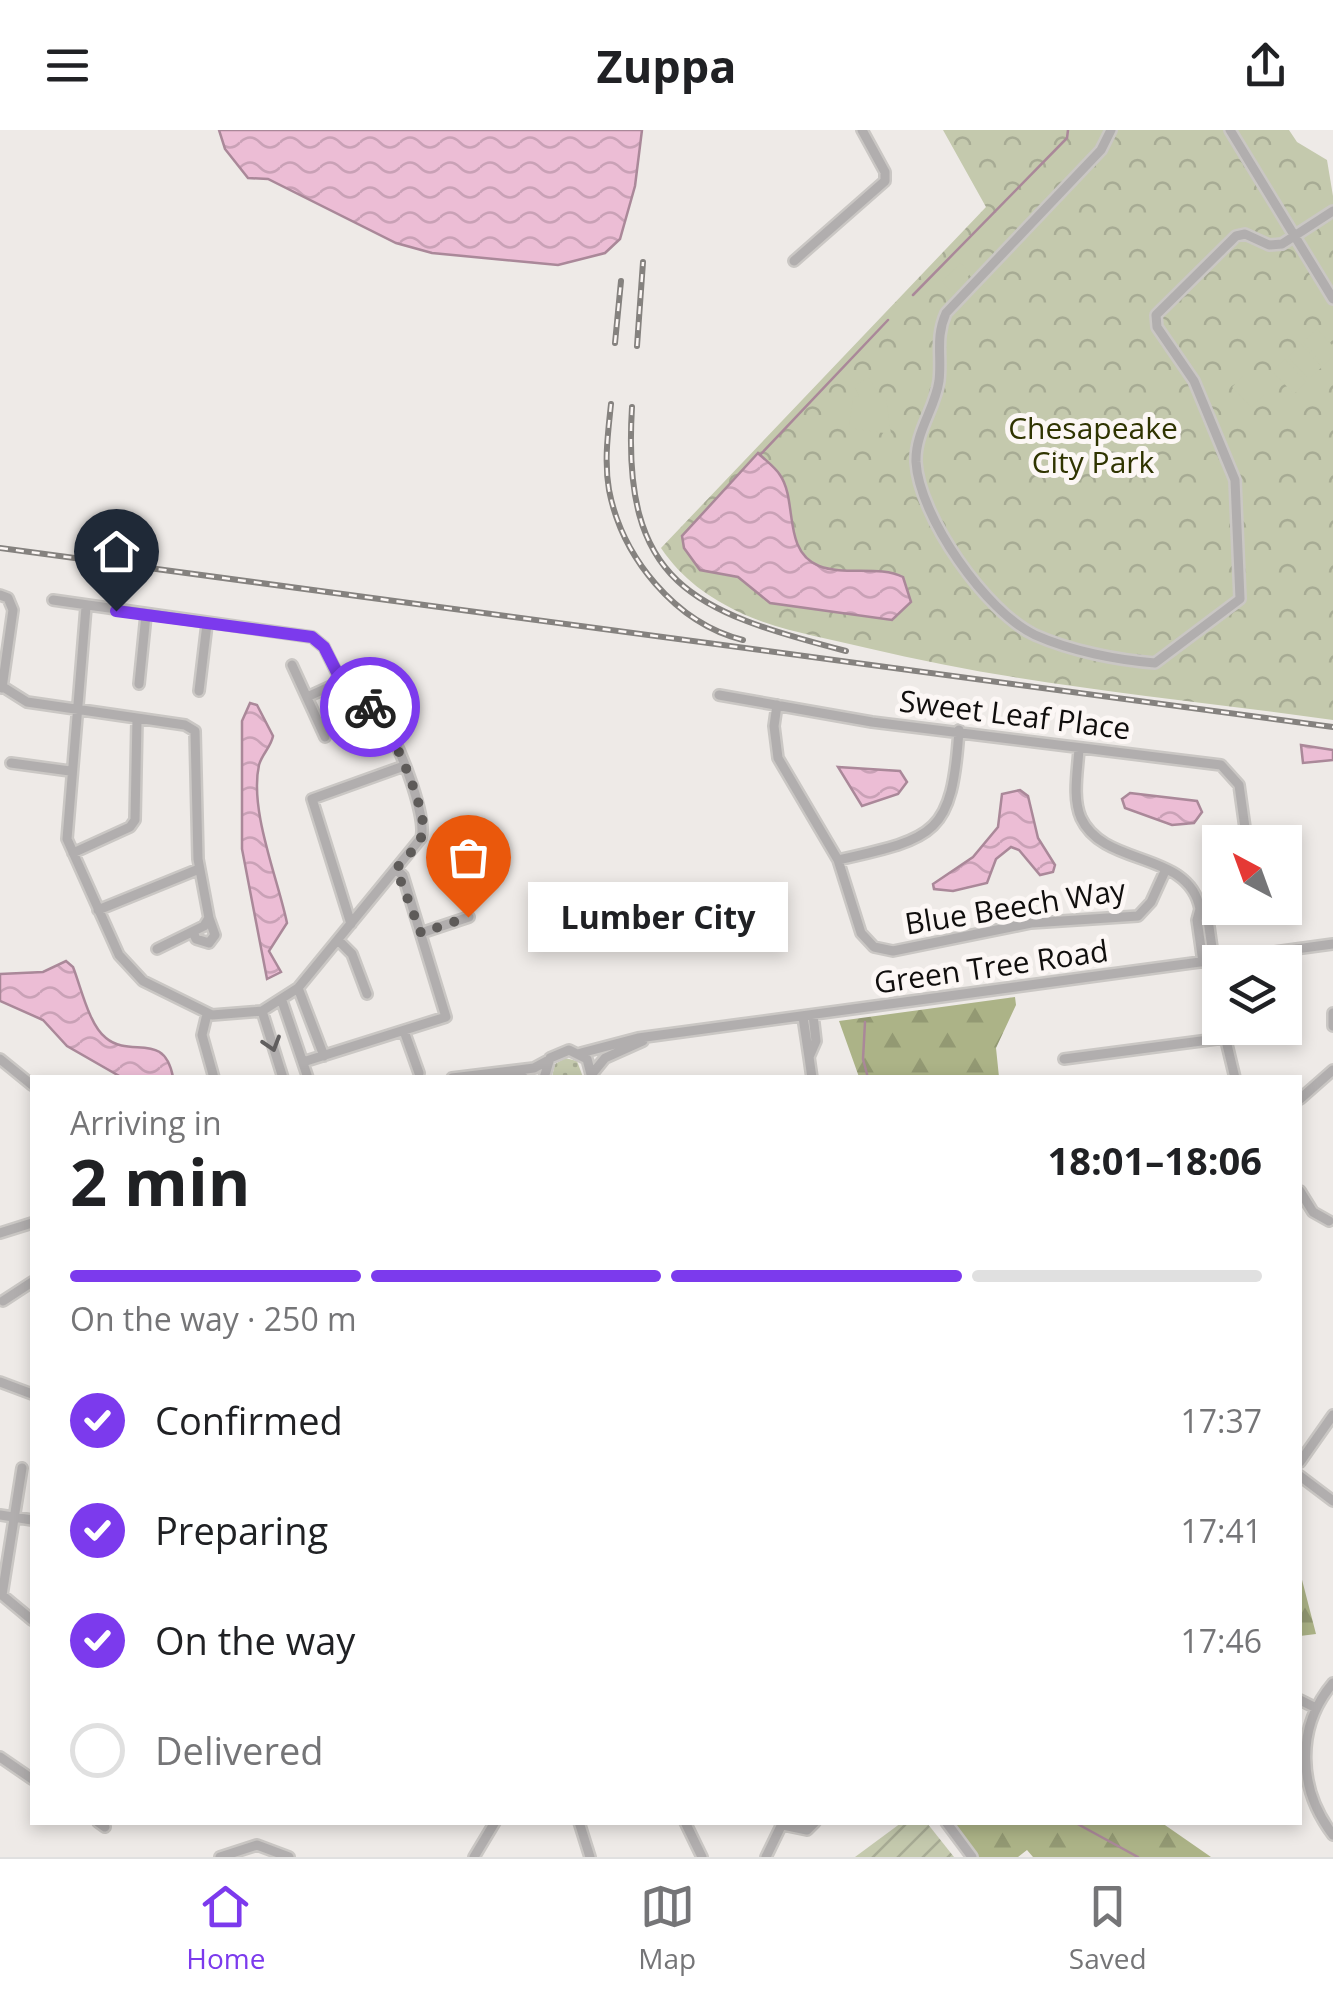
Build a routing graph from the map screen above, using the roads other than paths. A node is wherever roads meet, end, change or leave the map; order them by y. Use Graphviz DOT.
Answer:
graph roads {
  1 [pos="862,130"];
  2 [pos="1112,130"];
  3 [pos="1230,130"];
  4 [pos="1333,211"];
  5 [pos="1294,236"];
  6 [pos="794,262"];
  7 [pos="1333,298"];
  8 [pos="0,595"];
  9 [pos="53,600"];
  10 [pos="86,607"];
  11 [pos="146,615"];
  12 [pos="208,624"];
  13 [pos="292,665"];
  14 [pos="340,682"];
  15 [pos="139,684"];
  16 [pos="1,686"];
  17 [pos="199,691"];
  18 [pos="719,696"];
  19 [pos="307,698"];
  20 [pos="778,705"];
  21 [pos="76,710"];
  22 [pos="138,719"];
  23 [pos="959,730"];
  24 [pos="325,736"];
  25 [pos="1078,748"];
  26 [pos="11,763"];
  27 [pos="404,766"];
  28 [pos="70,771"];
  29 [pos="1245,825"];
  30 [pos="72,853"];
  31 [pos="838,860"];
  32 [pos="199,869"];
  33 [pos="396,869"];
  34 [pos="1166,869"];
  35 [pos="1200,909"];
  36 [pos="98,910"];
  37 [pos="468,917"];
  38 [pos="209,918"];
  39 [pos="351,924"];
  40 [pos="192,932"];
  41 [pos="421,933"];
  42 [pos="338,940"];
  43 [pos="1333,944"];
  44 [pos="1212,945"];
  45 [pos="1302,948"];
  46 [pos="157,949"];
  47 [pos="1202,962"];
  48 [pos="298,988"];
  49 [pos="367,994"];
  50 [pos="282,1000"];
  51 [pos="262,1011"];
  52 [pos="207,1014"];
  53 [pos="1333,1014"];
  54 [pos="808,1016"];
  55 [pos="1333,1026"];
  56 [pos="404,1031"];
  57 [pos="655,1036"];
  58 [pos="1202,1037"];
  59 [pos="1227,1045"];
  60 [pos="581,1054"];
  61 [pos="324,1056"];
  62 [pos="0,1059"];
  63 [pos="1064,1060"];
  64 [pos="547,1061"];
  65 [pos="303,1062"];
  66 [pos="1333,1070"];
  67 [pos="420,1073"];
  68 [pos="213,1075"];
  69 [pos="282,1075"];
  70 [pos="307,1075"];
  71 [pos="477,1075"];
  72 [pos="545,1075"];
  73 [pos="592,1075"];
  74 [pos="593,1075"];
  75 [pos="812,1075"];
  76 [pos="1234,1075"];
  77 [pos="30,1083"];
  78 [pos="1302,1097"];
  79 [pos="1302,1194"];
  80 [pos="1329,1221"];
  81 [pos="30,1223"];
  82 [pos="0,1233"];
  83 [pos="30,1283"];
  84 [pos="3,1302"];
  85 [pos="0,1382"];
  86 [pos="30,1393"];
  87 [pos="1333,1415"];
  88 [pos="1302,1459"];
  89 [pos="22,1468"];
  90 [pos="1302,1478"];
  91 [pos="1333,1501"];
  92 [pos="0,1515"];
  93 [pos="14,1516"];
  94 [pos="30,1520"];
  95 [pos="30,1618"];
  96 [pos="1333,1683"];
  97 [pos="1302,1701"];
  98 [pos="1316,1708"];
  99 [pos="0,1757"];
  100 [pos="30,1778"];
  101 [pos="1312,1800"];
  102 [pos="1302,1803"];
  103 [pos="494,1825"];
  104 [pos="579,1825"];
  105 [pos="686,1825"];
  106 [pos="782,1825"];
  107 [pos="787,1825"];
  108 [pos="812,1825"];
  109 [pos="948,1825"];
  110 [pos="1333,1834"];
  111 [pos="220,1857"];
  112 [pos="289,1857"];
  113 [pos="474,1857"];
  114 [pos="590,1857"];
  115 [pos="702,1857"];
  116 [pos="766,1857"];
  117 [pos="972,1857"];
  1 -- 6 [label="street"];
  2 -- 5 [label="street"];
  3 -- 5 [label="street"];
  4 -- 5 [label="street"];
  5 -- 7 [label="street"];
  8 -- 16 [label="street"];
  9 -- 10 [label="street"];
  10 -- 11 [label="street"];
  10 -- 21 [label="street"];
  11 -- 12 [label="street"];
  11 -- 15 [label="street"];
  12 -- 14 [label="street"];
  12 -- 17 [label="street"];
  13 -- 19 [label="street"];
  14 -- 19 [label="street"];
  14 -- 27 [label="street"];
  16 -- 21 [label="street"];
  18 -- 20 [label="street, Sweet Leaf Place"];
  19 -- 24 [label="street"];
  20 -- 23 [label="street, Sweet Leaf Place"];
  20 -- 31 [label="street, Blue Beech Way"];
  21 -- 22 [label="street"];
  21 -- 28 [label="street"];
  22 -- 30 [label="street"];
  22 -- 32 [label="street"];
  23 -- 25 [label="street, Sweet Leaf Place"];
  23 -- 31 [label="street"];
  25 -- 29 [label="street, Sweet Leaf Place"];
  25 -- 34 [label="street"];
  26 -- 28 [label="street"];
  27 -- 33 [label="street"];
  27 -- 39 [label="street"];
  28 -- 30 [label="street"];
  30 -- 36 [label="street"];
  31 -- 34 [label="street, Blue Beech Way"];
  32 -- 36 [label="street"];
  32 -- 38 [label="street"];
  33 -- 39 [label="street"];
  33 -- 41 [label="street"];
  34 -- 35 [label="street"];
  35 -- 44 [label="street"];
  35 -- 47 [label="street"];
  36 -- 52 [label="street"];
  37 -- 41 [label="street"];
  38 -- 40 [label="street"];
  38 -- 40 [label="street"];
  39 -- 42 [label="street"];
  40 -- 46 [label="street"];
  41 -- 56 [label="street"];
  42 -- 48 [label="street"];
  42 -- 49 [label="street"];
  43 -- 45 [label="street, Green Tree Road"];
  47 -- 54 [label="street, Green Tree Road"];
  48 -- 50 [label="street"];
  48 -- 61 [label="street"];
  50 -- 51 [label="street"];
  50 -- 65 [label="street"];
  51 -- 52 [label="street"];
  51 -- 69 [label="street, one-way"];
  52 -- 68 [label="street"];
  53 -- 55 [label="street"];
  54 -- 57 [label="street, Green Tree Road"];
  54 -- 75 [label="street"];
  56 -- 61 [label="street"];
  56 -- 67 [label="street"];
  57 -- 60 [label="street, Green Tree Road"];
  57 -- 74 [label="street, Green Tree Road"];
  58 -- 63 [label="street"];
  59 -- 76 [label="street"];
  60 -- 64 [label="street, Green Tree Road"];
  60 -- 73 [label="street"];
  61 -- 65 [label="street"];
  62 -- 77 [label="street"];
  64 -- 71 [label="street, Green Tree Road"];
  64 -- 72 [label="street"];
  65 -- 70 [label="street"];
  66 -- 78 [label="street"];
  79 -- 80 [label="street"];
  81 -- 82 [label="street"];
  83 -- 84 [label="street"];
  85 -- 86 [label="street"];
  87 -- 88 [label="street"];
  89 -- 93 [label="street"];
  90 -- 91 [label="street"];
  92 -- 93 [label="street"];
  93 -- 94 [label="street"];
  93 -- 95 [label="street"];
  96 -- 98 [label="street"];
  97 -- 98 [label="street"];
  98 -- 101 [label="street"];
  99 -- 100 [label="street"];
  101 -- 102 [label="street"];
  101 -- 110 [label="street"];
  103 -- 113 [label="street"];
  104 -- 114 [label="street"];
  105 -- 115 [label="street"];
  106 -- 116 [label="street"];
  107 -- 108 [label="street"];
  109 -- 117 [label="street"];
  111 -- 112 [label="street"];
}
